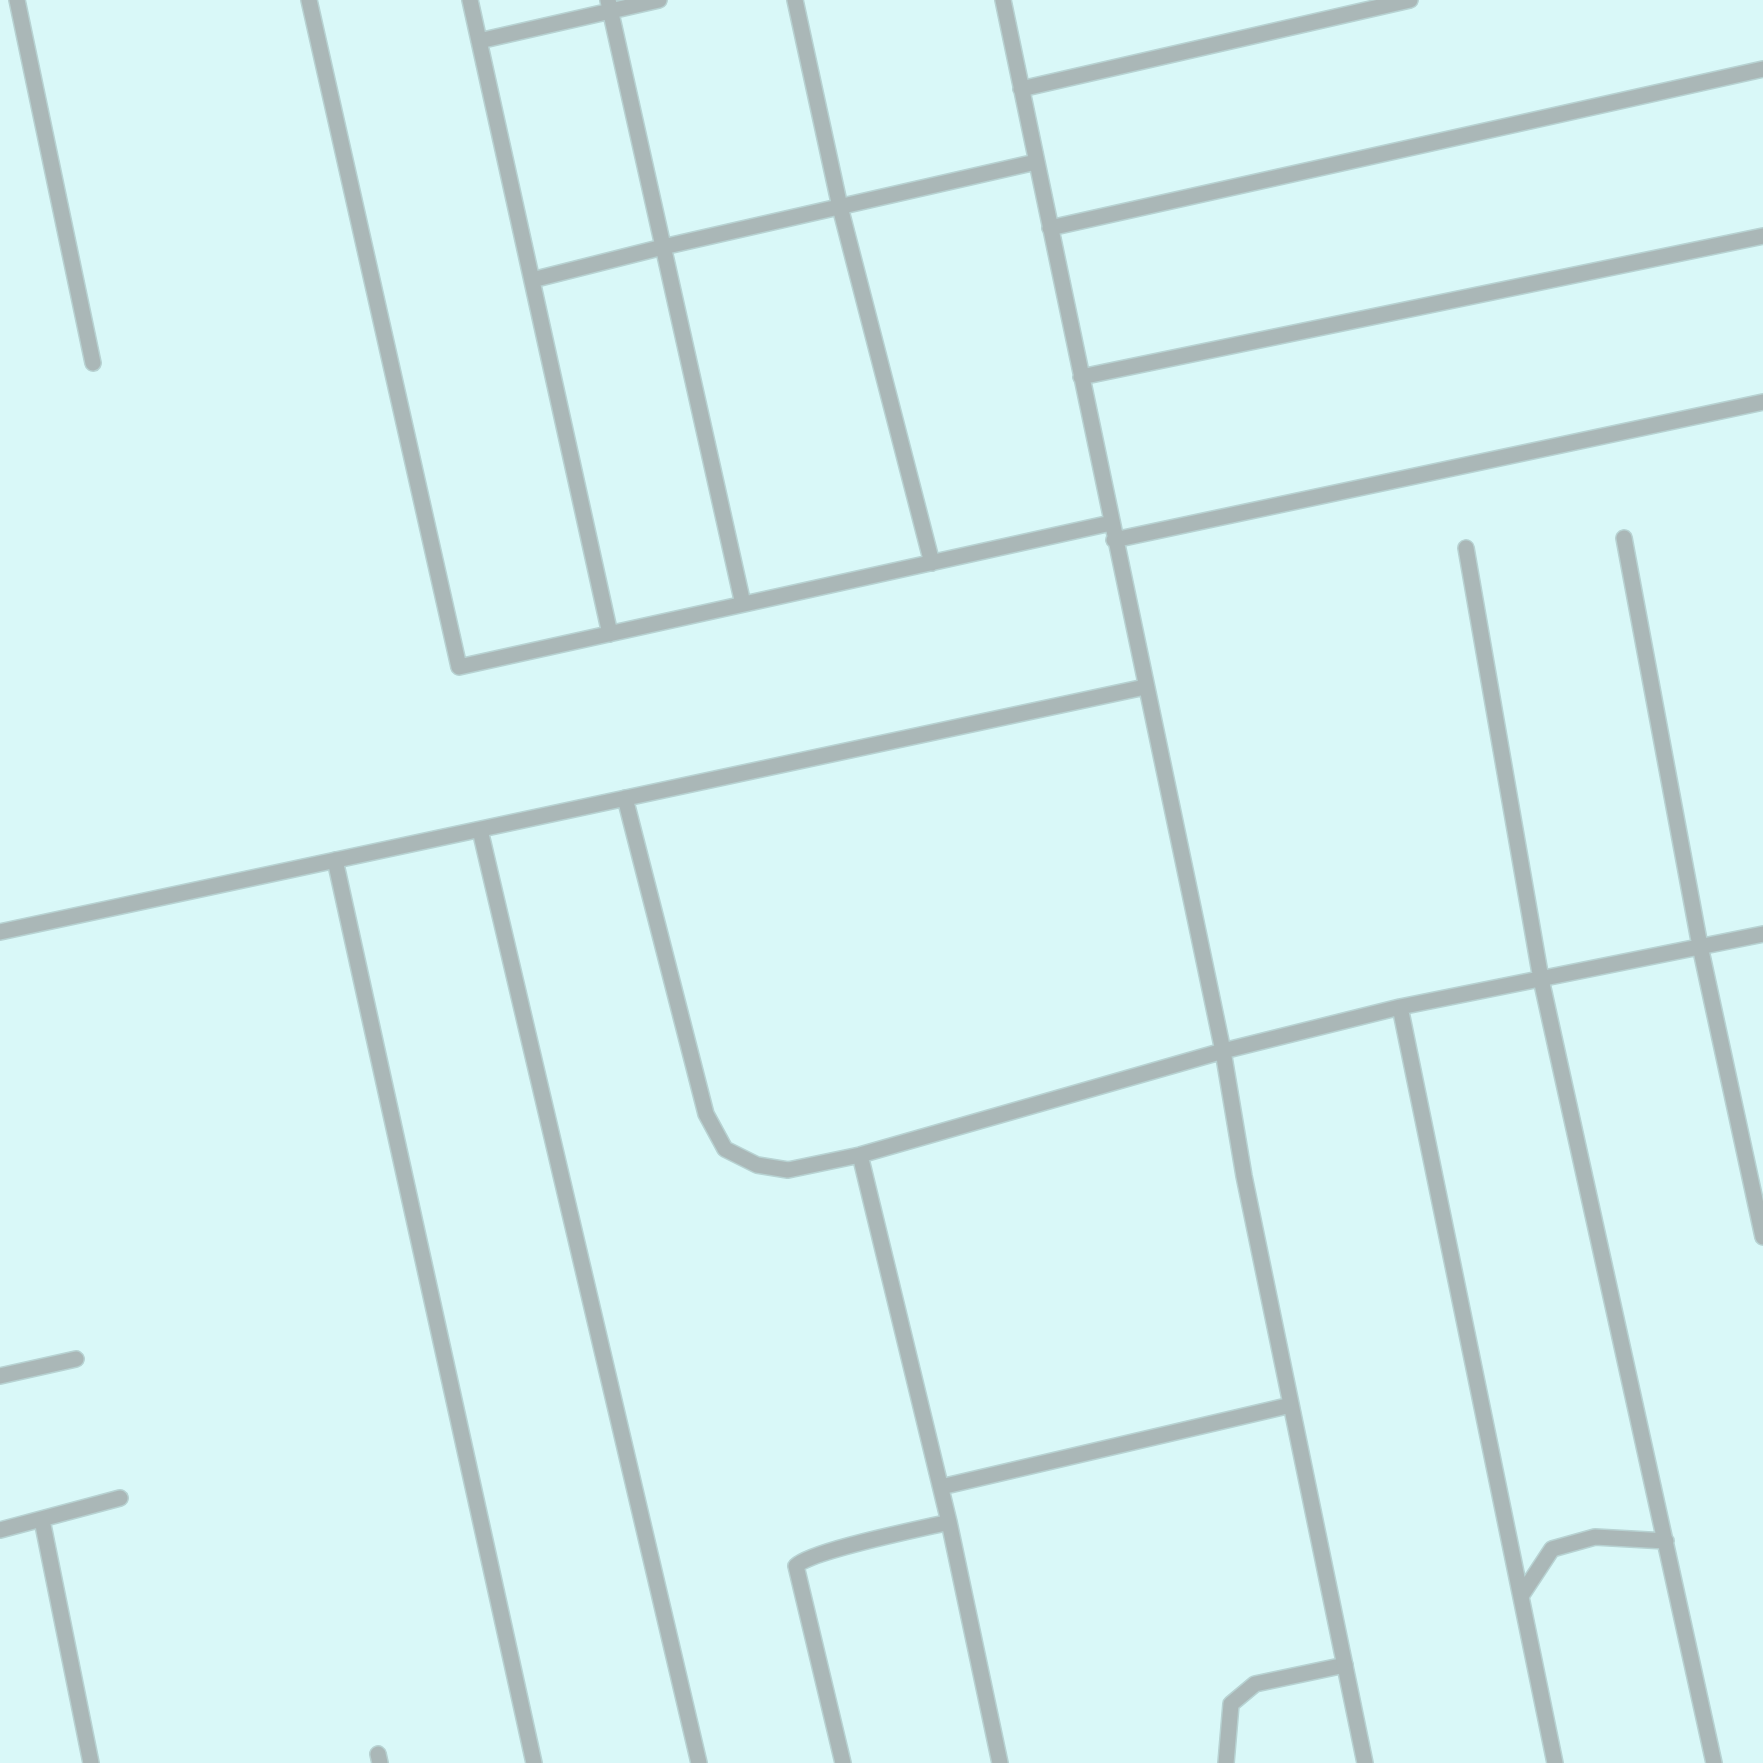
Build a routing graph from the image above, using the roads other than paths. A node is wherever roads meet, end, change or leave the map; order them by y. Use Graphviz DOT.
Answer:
graph roads {
  1 [pos="17,0"];
  2 [pos="309,0"];
  3 [pos="470,0"];
  4 [pos="659,0"];
  5 [pos="795,0"];
  6 [pos="1003,0"];
  7 [pos="1410,0"];
  8 [pos="609,6"];
  9 [pos="479,42"];
  10 [pos="1763,69"];
  11 [pos="1021,89"];
  12 [pos="1036,162"];
  13 [pos="840,207"];
  14 [pos="1050,228"];
  15 [pos="1763,236"];
  16 [pos="663,247"];
  17 [pos="532,280"];
  18 [pos="93,364"];
  19 [pos="1081,377"];
  20 [pos="1763,402"];
  21 [pos="1112,523"];
  22 [pos="1624,538"];
  23 [pos="1114,540"];
  24 [pos="1466,548"];
  25 [pos="932,563"];
  26 [pos="743,604"];
  27 [pos="610,634"];
  28 [pos="1145,687"];
  29 [pos="625,798"];
  30 [pos="480,830"];
  31 [pos="335,860"];
  32 [pos="0,932"];
  33 [pos="1763,934"];
  34 [pos="1700,946"];
  35 [pos="1541,979"];
  36 [pos="1400,1007"];
  37 [pos="1223,1051"];
  38 [pos="860,1155"];
  39 [pos="1763,1237"];
  40 [pos="76,1359"];
  41 [pos="0,1376"];
  42 [pos="1291,1404"];
  43 [pos="941,1487"];
  44 [pos="120,1498"];
  45 [pos="42,1520"];
  46 [pos="949,1522"];
  47 [pos="0,1530"];
  48 [pos="1666,1541"];
  49 [pos="1521,1596"];
  50 [pos="1345,1666"];
  51 [pos="91,1763"];
  52 [pos="534,1763"];
  53 [pos="699,1763"];
  54 [pos="843,1763"];
  55 [pos="1000,1763"];
  56 [pos="1226,1763"];
  57 [pos="1365,1763"];
  58 [pos="1555,1763"];
  59 [pos="1714,1763"];
  1 -- 18 [label="street"];
  2 -- 27 [label="street"];
  3 -- 9 [label="street"];
  4 -- 8 [label="street"];
  5 -- 13 [label="street"];
  6 -- 11 [label="street"];
  7 -- 11 [label="street"];
  8 -- 9 [label="street"];
  8 -- 16 [label="street"];
  9 -- 17 [label="street"];
  10 -- 14 [label="street"];
  11 -- 12 [label="street"];
  12 -- 13 [label="street"];
  12 -- 14 [label="street"];
  13 -- 16 [label="street"];
  13 -- 25 [label="street"];
  14 -- 19 [label="street"];
  15 -- 19 [label="street"];
  16 -- 17 [label="street"];
  16 -- 26 [label="street"];
  17 -- 27 [label="street"];
  19 -- 21 [label="street"];
  20 -- 23 [label="street"];
  21 -- 23 [label="street"];
  21 -- 25 [label="street"];
  22 -- 34 [label="street"];
  23 -- 28 [label="street"];
  24 -- 35 [label="street"];
  25 -- 26 [label="street"];
  26 -- 27 [label="street"];
  28 -- 29 [label="street"];
  28 -- 37 [label="street"];
  29 -- 30 [label="street"];
  29 -- 38 [label="street"];
  30 -- 31 [label="street"];
  30 -- 53 [label="street"];
  31 -- 32 [label="street"];
  31 -- 52 [label="street"];
  33 -- 34 [label="street"];
  34 -- 35 [label="street"];
  34 -- 39 [label="street"];
  35 -- 36 [label="street"];
  35 -- 48 [label="street"];
  36 -- 37 [label="street"];
  36 -- 49 [label="street"];
  37 -- 38 [label="street"];
  37 -- 42 [label="street"];
  38 -- 43 [label="street"];
  40 -- 41 [label="street"];
  42 -- 43 [label="street"];
  42 -- 50 [label="street"];
  43 -- 46 [label="street"];
  44 -- 45 [label="street"];
  45 -- 47 [label="street"];
  45 -- 51 [label="street"];
  46 -- 54 [label="street"];
  46 -- 55 [label="street"];
  48 -- 49 [label="street"];
  48 -- 59 [label="street"];
  49 -- 58 [label="street"];
  50 -- 56 [label="street"];
  50 -- 57 [label="street"];
}
